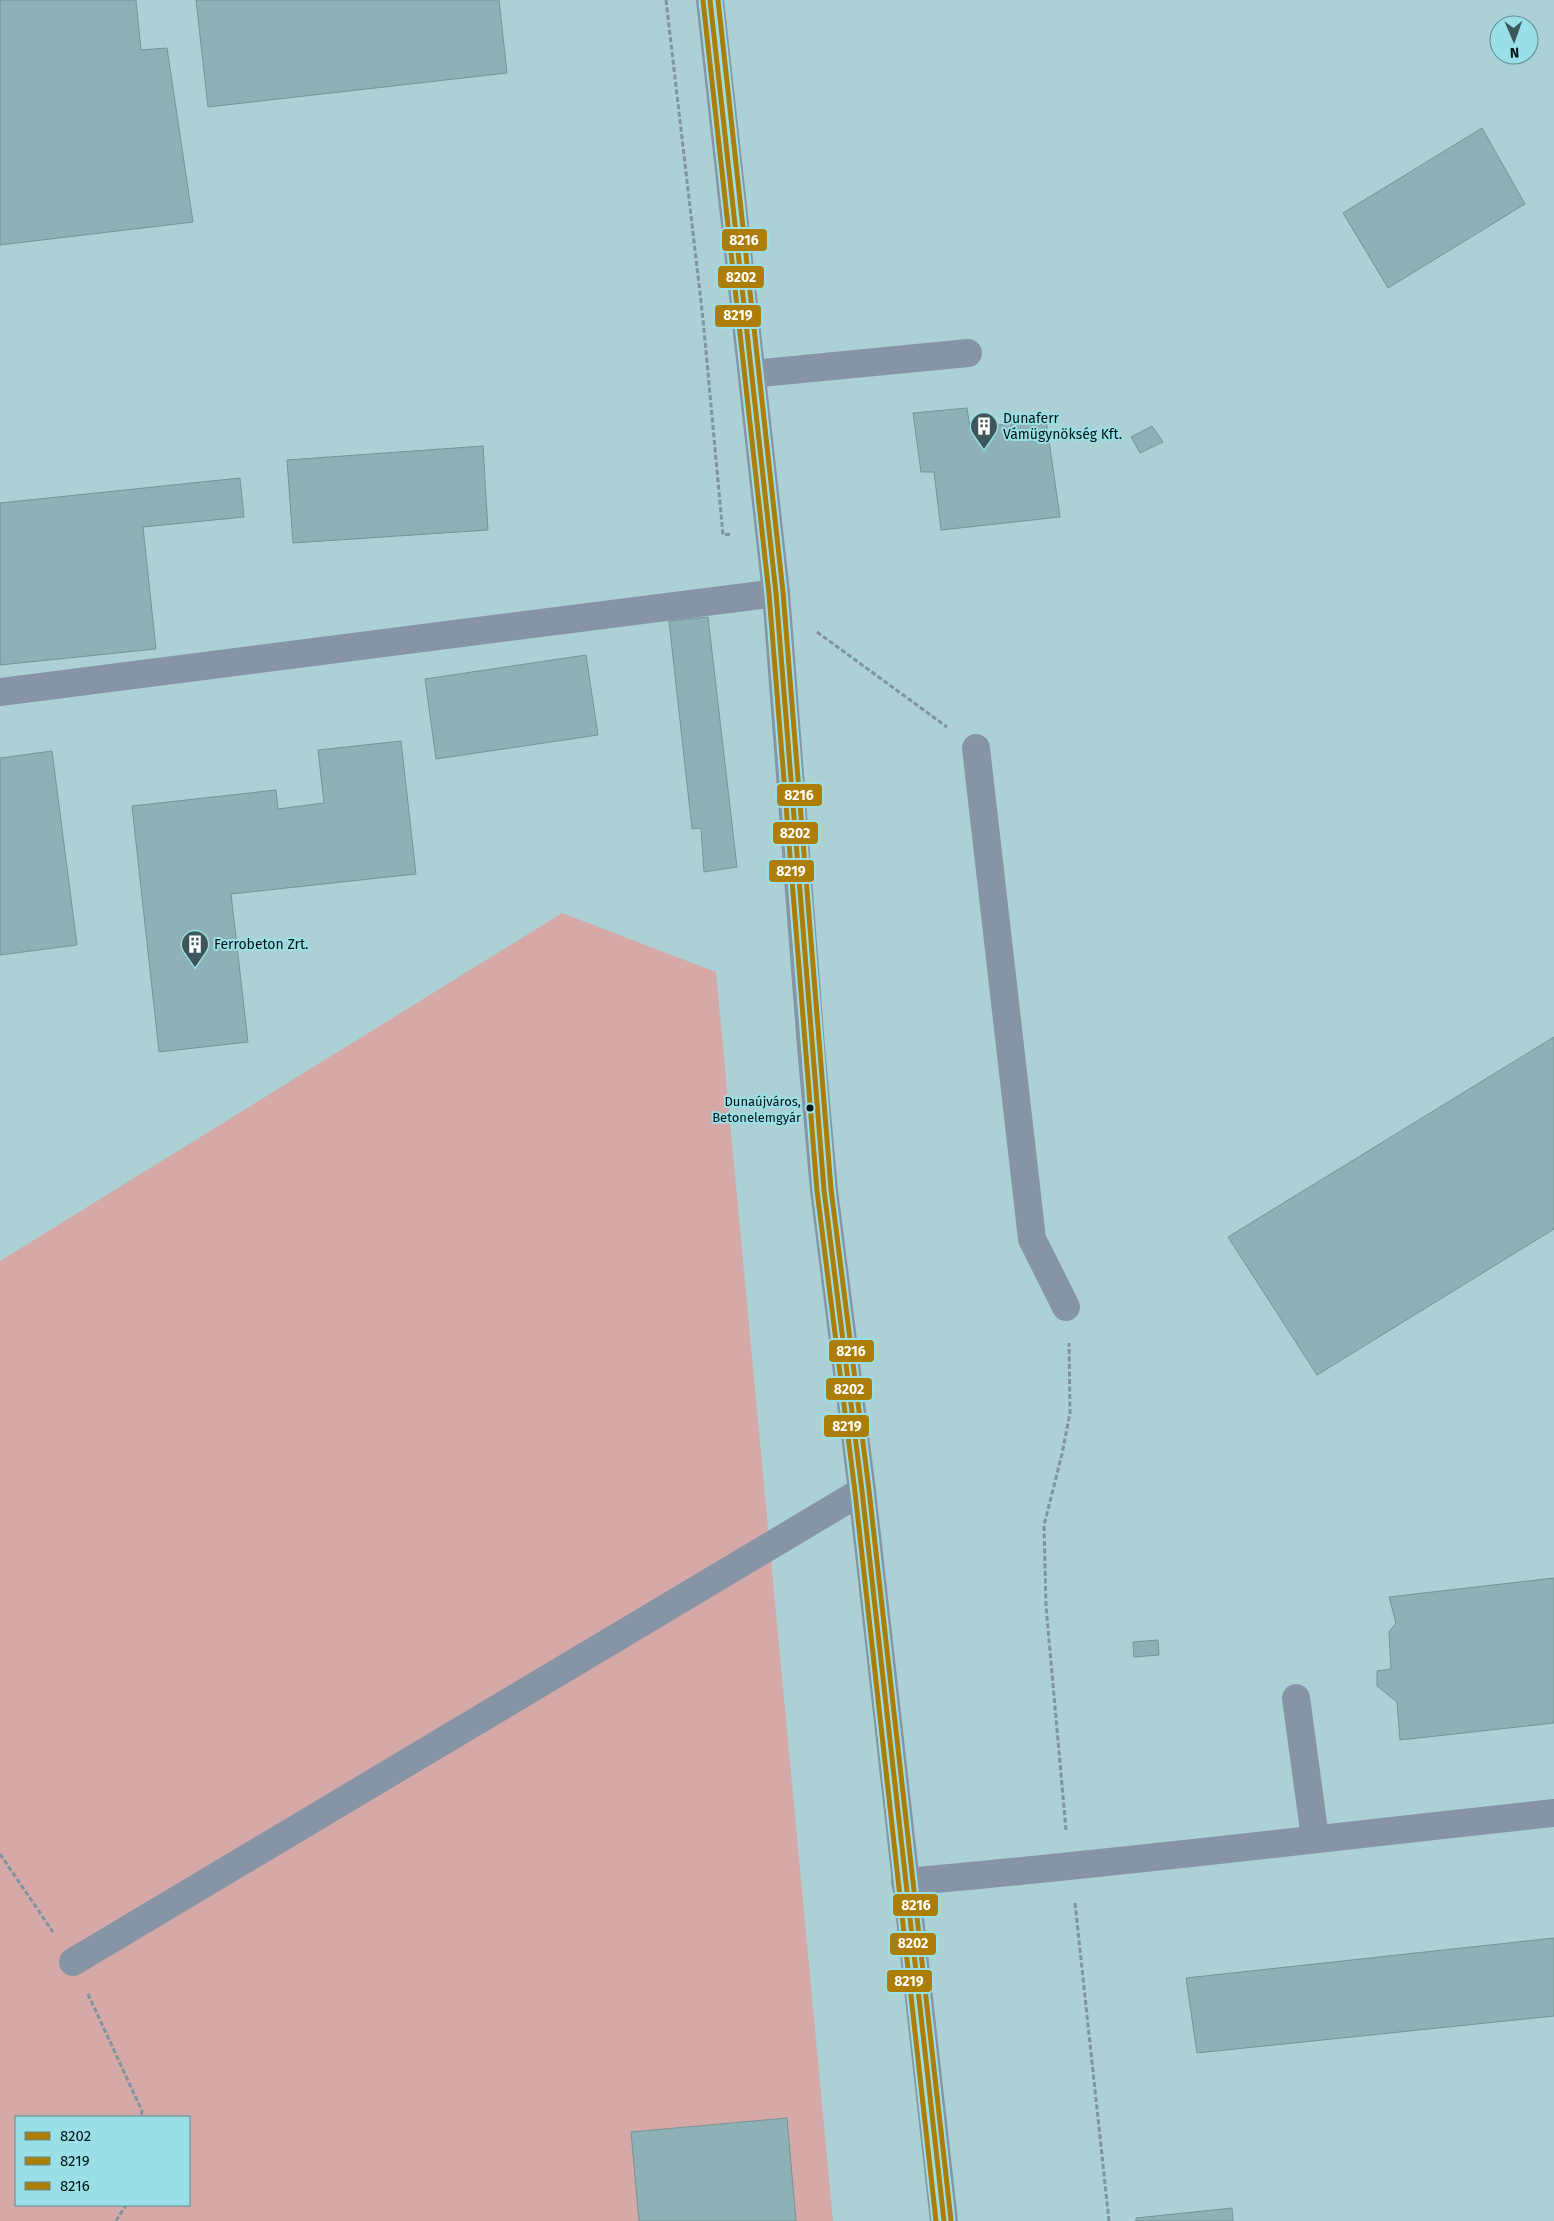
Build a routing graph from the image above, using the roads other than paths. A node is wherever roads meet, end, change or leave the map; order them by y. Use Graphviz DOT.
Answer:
graph roads {
  1 [pos="710,0"];
  2 [pos="968,353"];
  3 [pos="752,374"];
  4 [pos="776,593"];
  5 [pos="0,692"];
  6 [pos="976,748"];
  7 [pos="1066,1307"];
  8 [pos="862,1491"];
  9 [pos="1296,1698"];
  10 [pos="1554,1813"];
  11 [pos="1315,1838"];
  12 [pos="905,1882"];
  13 [pos="73,1962"];
  14 [pos="944,2221"];
  1 -- 3 [label="street"];
  2 -- 3 [label="street"];
  3 -- 4 [label="street"];
  4 -- 5 [label="street"];
  4 -- 8 [label="street"];
  6 -- 7 [label="street"];
  8 -- 12 [label="street"];
  8 -- 13 [label="street"];
  9 -- 11 [label="street"];
  10 -- 11 [label="street"];
  11 -- 12 [label="street"];
  12 -- 14 [label="street"];
}
